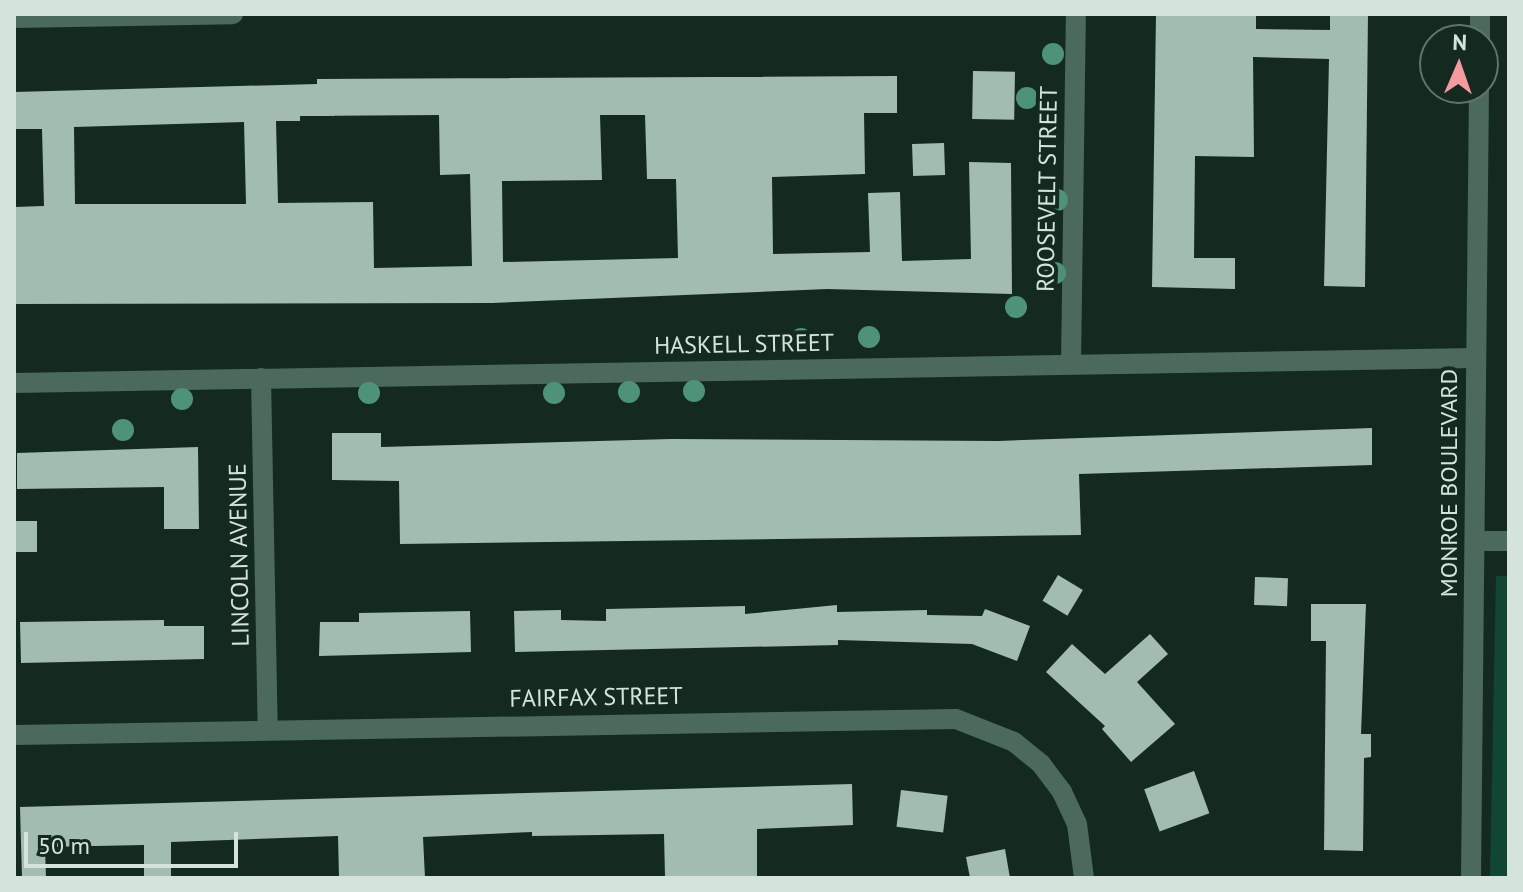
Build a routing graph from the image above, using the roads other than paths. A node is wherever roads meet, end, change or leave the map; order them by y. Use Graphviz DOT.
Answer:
graph roads {
  1 [pos="233,14"];
  2 [pos="1076,14"];
  3 [pos="14,18"];
  4 [pos="1479,104"];
  5 [pos="1476,358"];
  6 [pos="1071,364"];
  7 [pos="261,378"];
  8 [pos="14,383"];
  9 [pos="1475,541"];
  10 [pos="1509,541"];
  11 [pos="268,730"];
  12 [pos="14,735"];
  13 [pos="1084,878"];
  14 [pos="1471,878"];
  1 -- 3 [label="street"];
  2 -- 6 [label="street, ROOSEVELT STREET"];
  4 -- 5 [label="street, MONROE BOULEVARD"];
  5 -- 6 [label="street, HASKELL STREET"];
  5 -- 9 [label="street, MONROE BOULEVARD"];
  6 -- 7 [label="street, HASKELL STREET"];
  7 -- 8 [label="street, HASKELL STREET"];
  7 -- 11 [label="street, LINCOLN AVENUE"];
  9 -- 10 [label="street"];
  9 -- 14 [label="street, MONROE BOULEVARD"];
  11 -- 12 [label="street, FAIRFAX STREET"];
  11 -- 13 [label="street, FAIRFAX STREET"];
}
